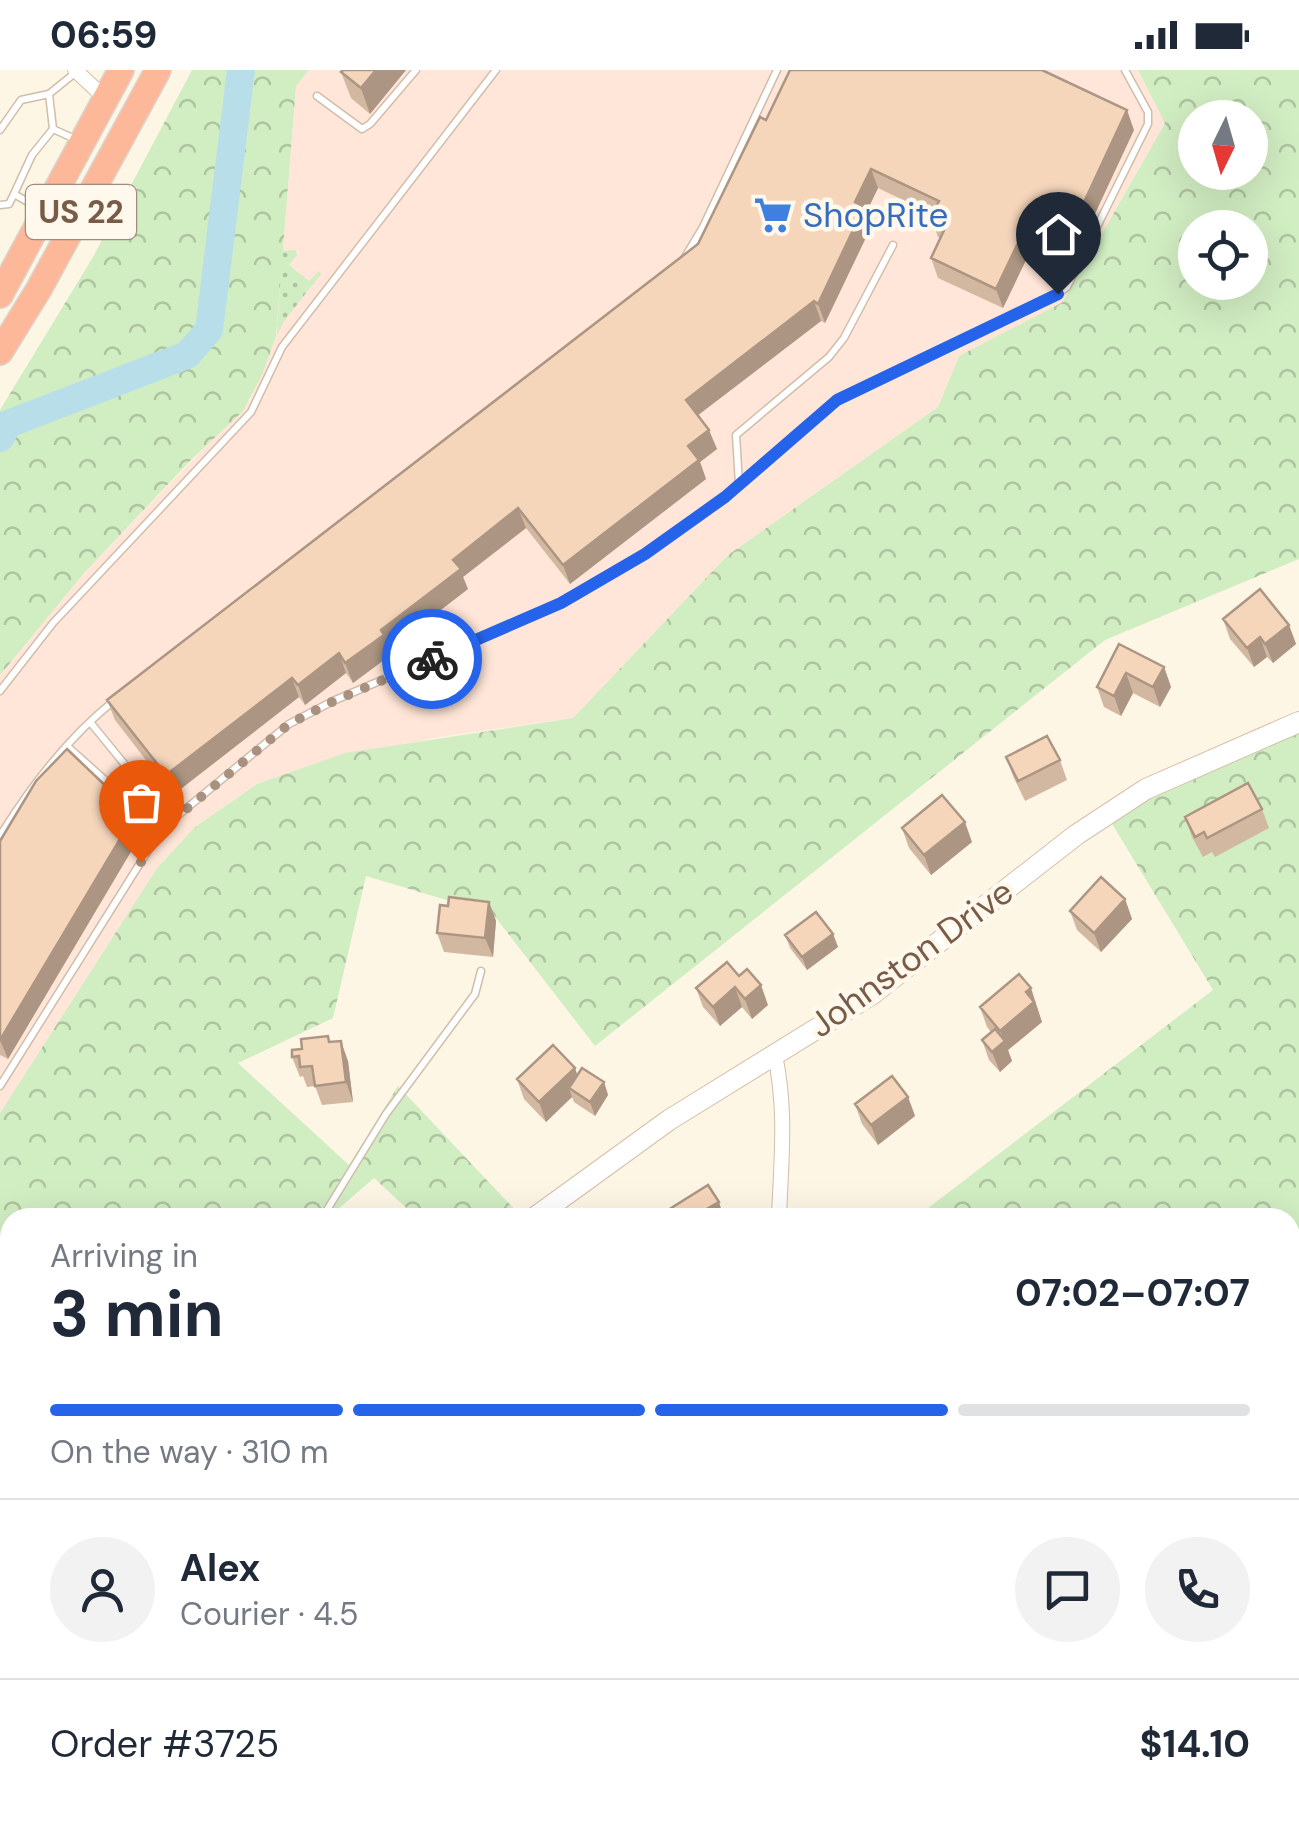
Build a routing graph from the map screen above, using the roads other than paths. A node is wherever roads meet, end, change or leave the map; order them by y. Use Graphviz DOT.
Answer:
graph roads {
  1 [pos="122,70"];
  2 [pos="158,70"];
  3 [pos="416,70"];
  4 [pos="778,70"];
  5 [pos="1125,70"];
  6 [pos="76,71"];
  7 [pos="494,71"];
  8 [pos="49,94"];
  9 [pos="317,96"];
  10 [pos="106,99"];
  11 [pos="53,129"];
  12 [pos="0,130"];
  13 [pos="83,143"];
  14 [pos="14,194"];
  15 [pos="0,205"];
  16 [pos="46,212"];
  17 [pos="893,245"];
  18 [pos="676,265"];
  19 [pos="4,276"];
  20 [pos="0,352"];
  21 [pos="739,485"];
  22 [pos="0,692"];
  23 [pos="120,696"];
  24 [pos="90,722"];
  25 [pos="1299,722"];
  26 [pos="68,747"];
  27 [pos="171,821"];
  28 [pos="161,830"];
  29 [pos="0,836"];
  30 [pos="481,972"];
  31 [pos="776,1054"];
  32 [pos="0,1086"];
  33 [pos="328,1208"];
  34 [pos="548,1208"];
  35 [pos="780,1208"];
  1 -- 10 [label="highway, US 22"];
  2 -- 20 [label="highway, US 22"];
  3 -- 9 [label="lane"];
  4 -- 18 [label="lane"];
  5 -- 21 [label="lane"];
  6 -- 8 [label="lane"];
  6 -- 10 [label="street"];
  7 -- 22 [label="lane"];
  8 -- 11 [label="lane"];
  8 -- 12 [label="lane"];
  10 -- 13 [label="highway, US 22"];
  11 -- 13 [label="lane"];
  11 -- 14 [label="lane"];
  13 -- 16 [label="highway, US 22"];
  14 -- 15 [label="lane"];
  14 -- 16 [label="lane"];
  16 -- 19 [label="highway, US 22"];
  17 -- 21 [label="lane"];
  21 -- 27 [label="lane"];
  23 -- 24 [label="lane"];
  24 -- 26 [label="lane"];
  24 -- 27 [label="lane"];
  25 -- 31 [label="street, Johnston Drive"];
  26 -- 28 [label="lane"];
  26 -- 29 [label="lane"];
  27 -- 28 [label="lane"];
  28 -- 32 [label="lane"];
  30 -- 33 [label="lane"];
  31 -- 34 [label="street, Johnston Drive"];
  31 -- 35 [label="street"];
}
